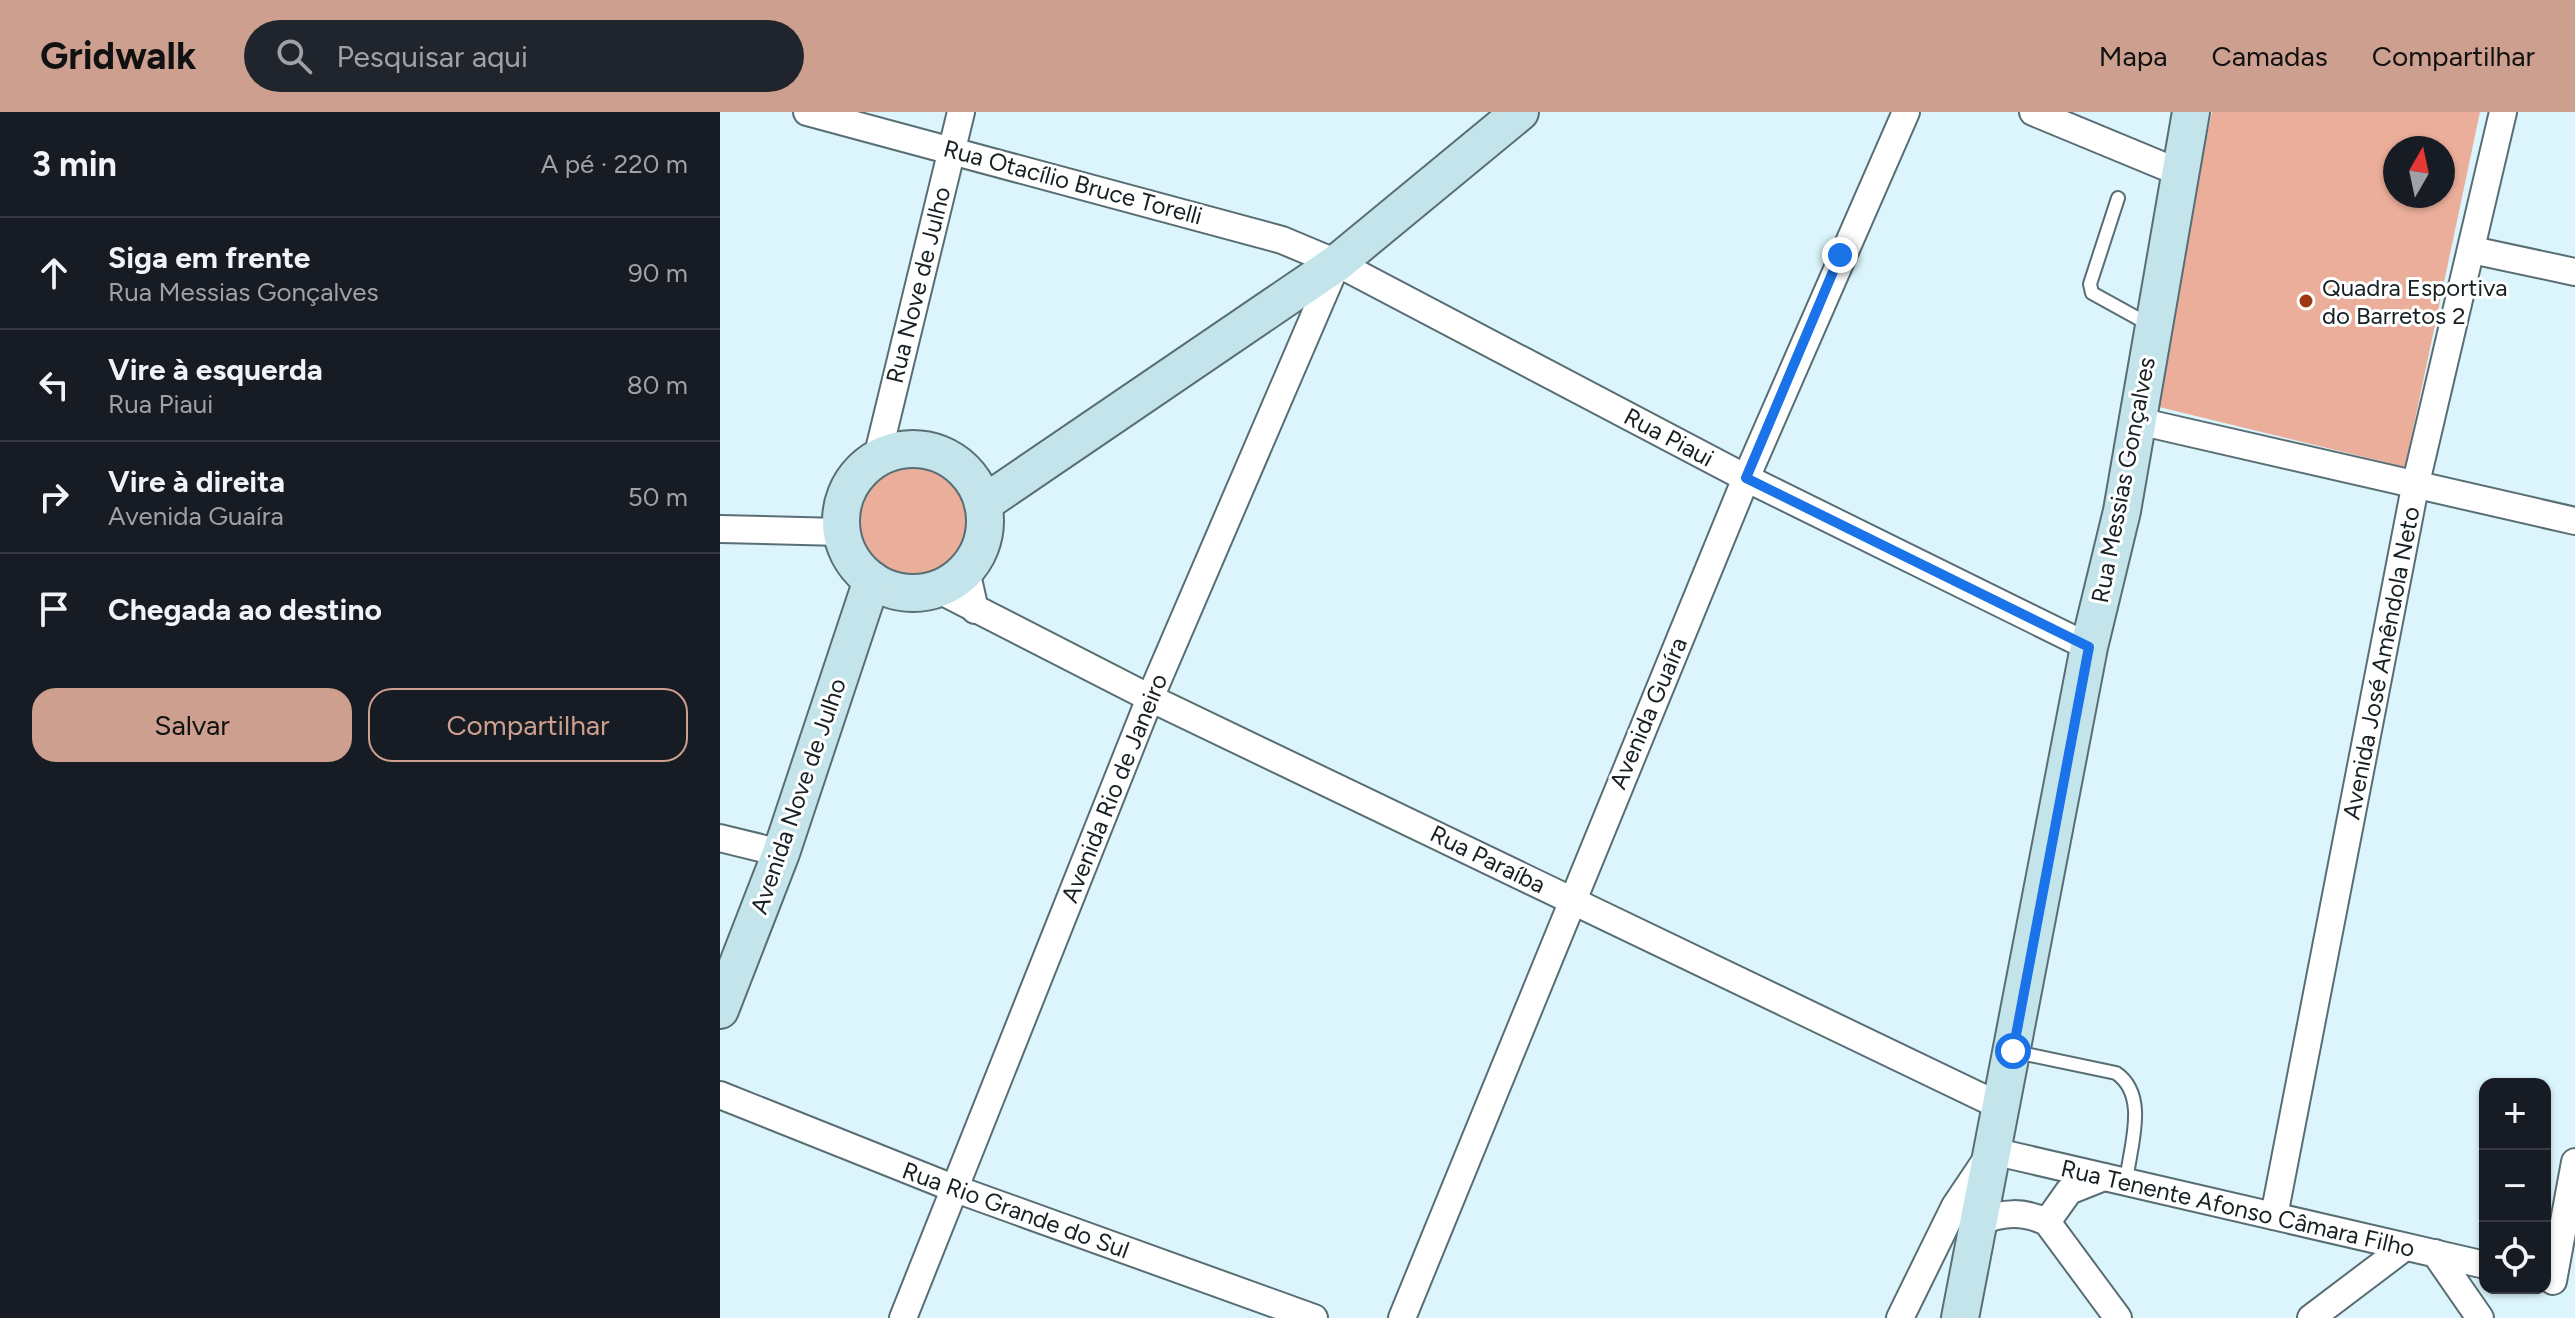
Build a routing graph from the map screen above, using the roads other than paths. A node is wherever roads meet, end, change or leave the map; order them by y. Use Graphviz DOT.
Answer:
graph roads {
  1 [pos="807,112"];
  2 [pos="961,112"];
  3 [pos="1520,112"];
  4 [pos="1906,112"];
  5 [pos="2033,112"];
  6 [pos="2191,112"];
  7 [pos="2503,112"];
  8 [pos="952,148"];
  9 [pos="2178,172"];
  10 [pos="2118,198"];
  11 [pos="2472,250"];
  12 [pos="1337,263"];
  13 [pos="2575,272"];
  14 [pos="2153,327"];
  15 [pos="2138,421"];
  16 [pos="877,458"];
  17 [pos="1746,478"];
  18 [pos="2415,487"];
  19 [pos="983,504"];
  20 [pos="2575,521"];
  21 [pos="720,529"];
  22 [pos="841,532"];
  23 [pos="952,579"];
  24 [pos="872,580"];
  25 [pos="2089,647"];
  26 [pos="1150,698"];
  27 [pos="720,838"];
  28 [pos="781,853"];
  29 [pos="1571,899"];
  30 [pos="720,1010"];
  31 [pos="2013,1051"];
  32 [pos="720,1095"];
  33 [pos="2002,1107"];
  34 [pos="1992,1151"];
  35 [pos="2575,1162"];
  36 [pos="2115,1180"];
  37 [pos="953,1188"];
  38 [pos="2274,1216"];
  39 [pos="1978,1222"];
  40 [pos="2047,1222"];
  41 [pos="2405,1247"];
  42 [pos="2435,1253"];
  43 [pos="2479,1264"];
  44 [pos="2558,1282"];
  45 [pos="903,1318"];
  46 [pos="1314,1318"];
  47 [pos="1402,1318"];
  48 [pos="1900,1318"];
  49 [pos="1960,1318"];
  50 [pos="2118,1318"];
  51 [pos="2311,1318"];
  52 [pos="2480,1318"];
  1 -- 8 [label="street, Rua Otacílio Bruce Torelli"];
  2 -- 8 [label="street, Rua Nove de Julho"];
  3 -- 12 [label="street"];
  4 -- 17 [label="street, Avenida Guaíra"];
  5 -- 9 [label="street"];
  6 -- 9 [label="street, Rua Messias Gonçalves"];
  7 -- 11 [label="street, Avenida José Amêndola Neto"];
  8 -- 12 [label="street, Rua Otacílio Bruce Torelli"];
  8 -- 16 [label="street, Rua Nove de Julho"];
  9 -- 14 [label="street, Rua Messias Gonçalves"];
  10 -- 14 [label="lane"];
  11 -- 13 [label="street"];
  11 -- 18 [label="street, Avenida José Amêndola Neto"];
  12 -- 17 [label="street, Rua Piaui"];
  12 -- 19 [label="street"];
  12 -- 26 [label="street, Avenida Rio de Janeiro"];
  14 -- 15 [label="street, Rua Messias Gonçalves"];
  15 -- 18 [label="street"];
  15 -- 25 [label="street, Rua Messias Gonçalves"];
  16 -- 19 [label="street"];
  16 -- 22 [label="street"];
  17 -- 25 [label="street, Rua Piaui"];
  17 -- 29 [label="street, Avenida Guaíra"];
  18 -- 20 [label="street"];
  18 -- 38 [label="street, Avenida José Amêndola Neto"];
  19 -- 23 [label="street"];
  21 -- 22 [label="street"];
  22 -- 24 [label="street"];
  23 -- 24 [label="street"];
  23 -- 26 [label="street, Rua Paraíba"];
  24 -- 28 [label="street, Avenida Nove de Julho"];
  25 -- 31 [label="street, Rua Messias Gonçalves"];
  26 -- 29 [label="street, Rua Paraíba"];
  26 -- 37 [label="street, Avenida Rio de Janeiro"];
  27 -- 28 [label="street"];
  28 -- 30 [label="street, Avenida Nove de Julho"];
  29 -- 33 [label="street, Rua Paraíba"];
  29 -- 47 [label="street, Avenida Guaíra"];
  31 -- 33 [label="street, Rua Messias Gonçalves"];
  31 -- 36 [label="lane"];
  32 -- 37 [label="street, Rua Rio Grande do Sul"];
  33 -- 34 [label="street, Rua Messias Gonçalves"];
  34 -- 36 [label="street, Rua Tenente Afonso Câmara Filho"];
  34 -- 39 [label="street, Rua Messias Gonçalves"];
  34 -- 48 [label="street"];
  35 -- 44 [label="street"];
  36 -- 38 [label="street, Rua Tenente Afonso Câmara Filho"];
  36 -- 40 [label="street"];
  37 -- 45 [label="street, Avenida Rio de Janeiro"];
  37 -- 46 [label="street, Rua Rio Grande do Sul"];
  38 -- 41 [label="street, Rua Tenente Afonso Câmara Filho"];
  39 -- 40 [label="street"];
  39 -- 49 [label="street, Rua Messias Gonçalves"];
  40 -- 50 [label="street"];
  41 -- 42 [label="street, Rua Tenente Afonso Câmara Filho"];
  41 -- 51 [label="street"];
  42 -- 43 [label="street, Rua Tenente Afonso Câmara Filho"];
  42 -- 52 [label="street"];
}
